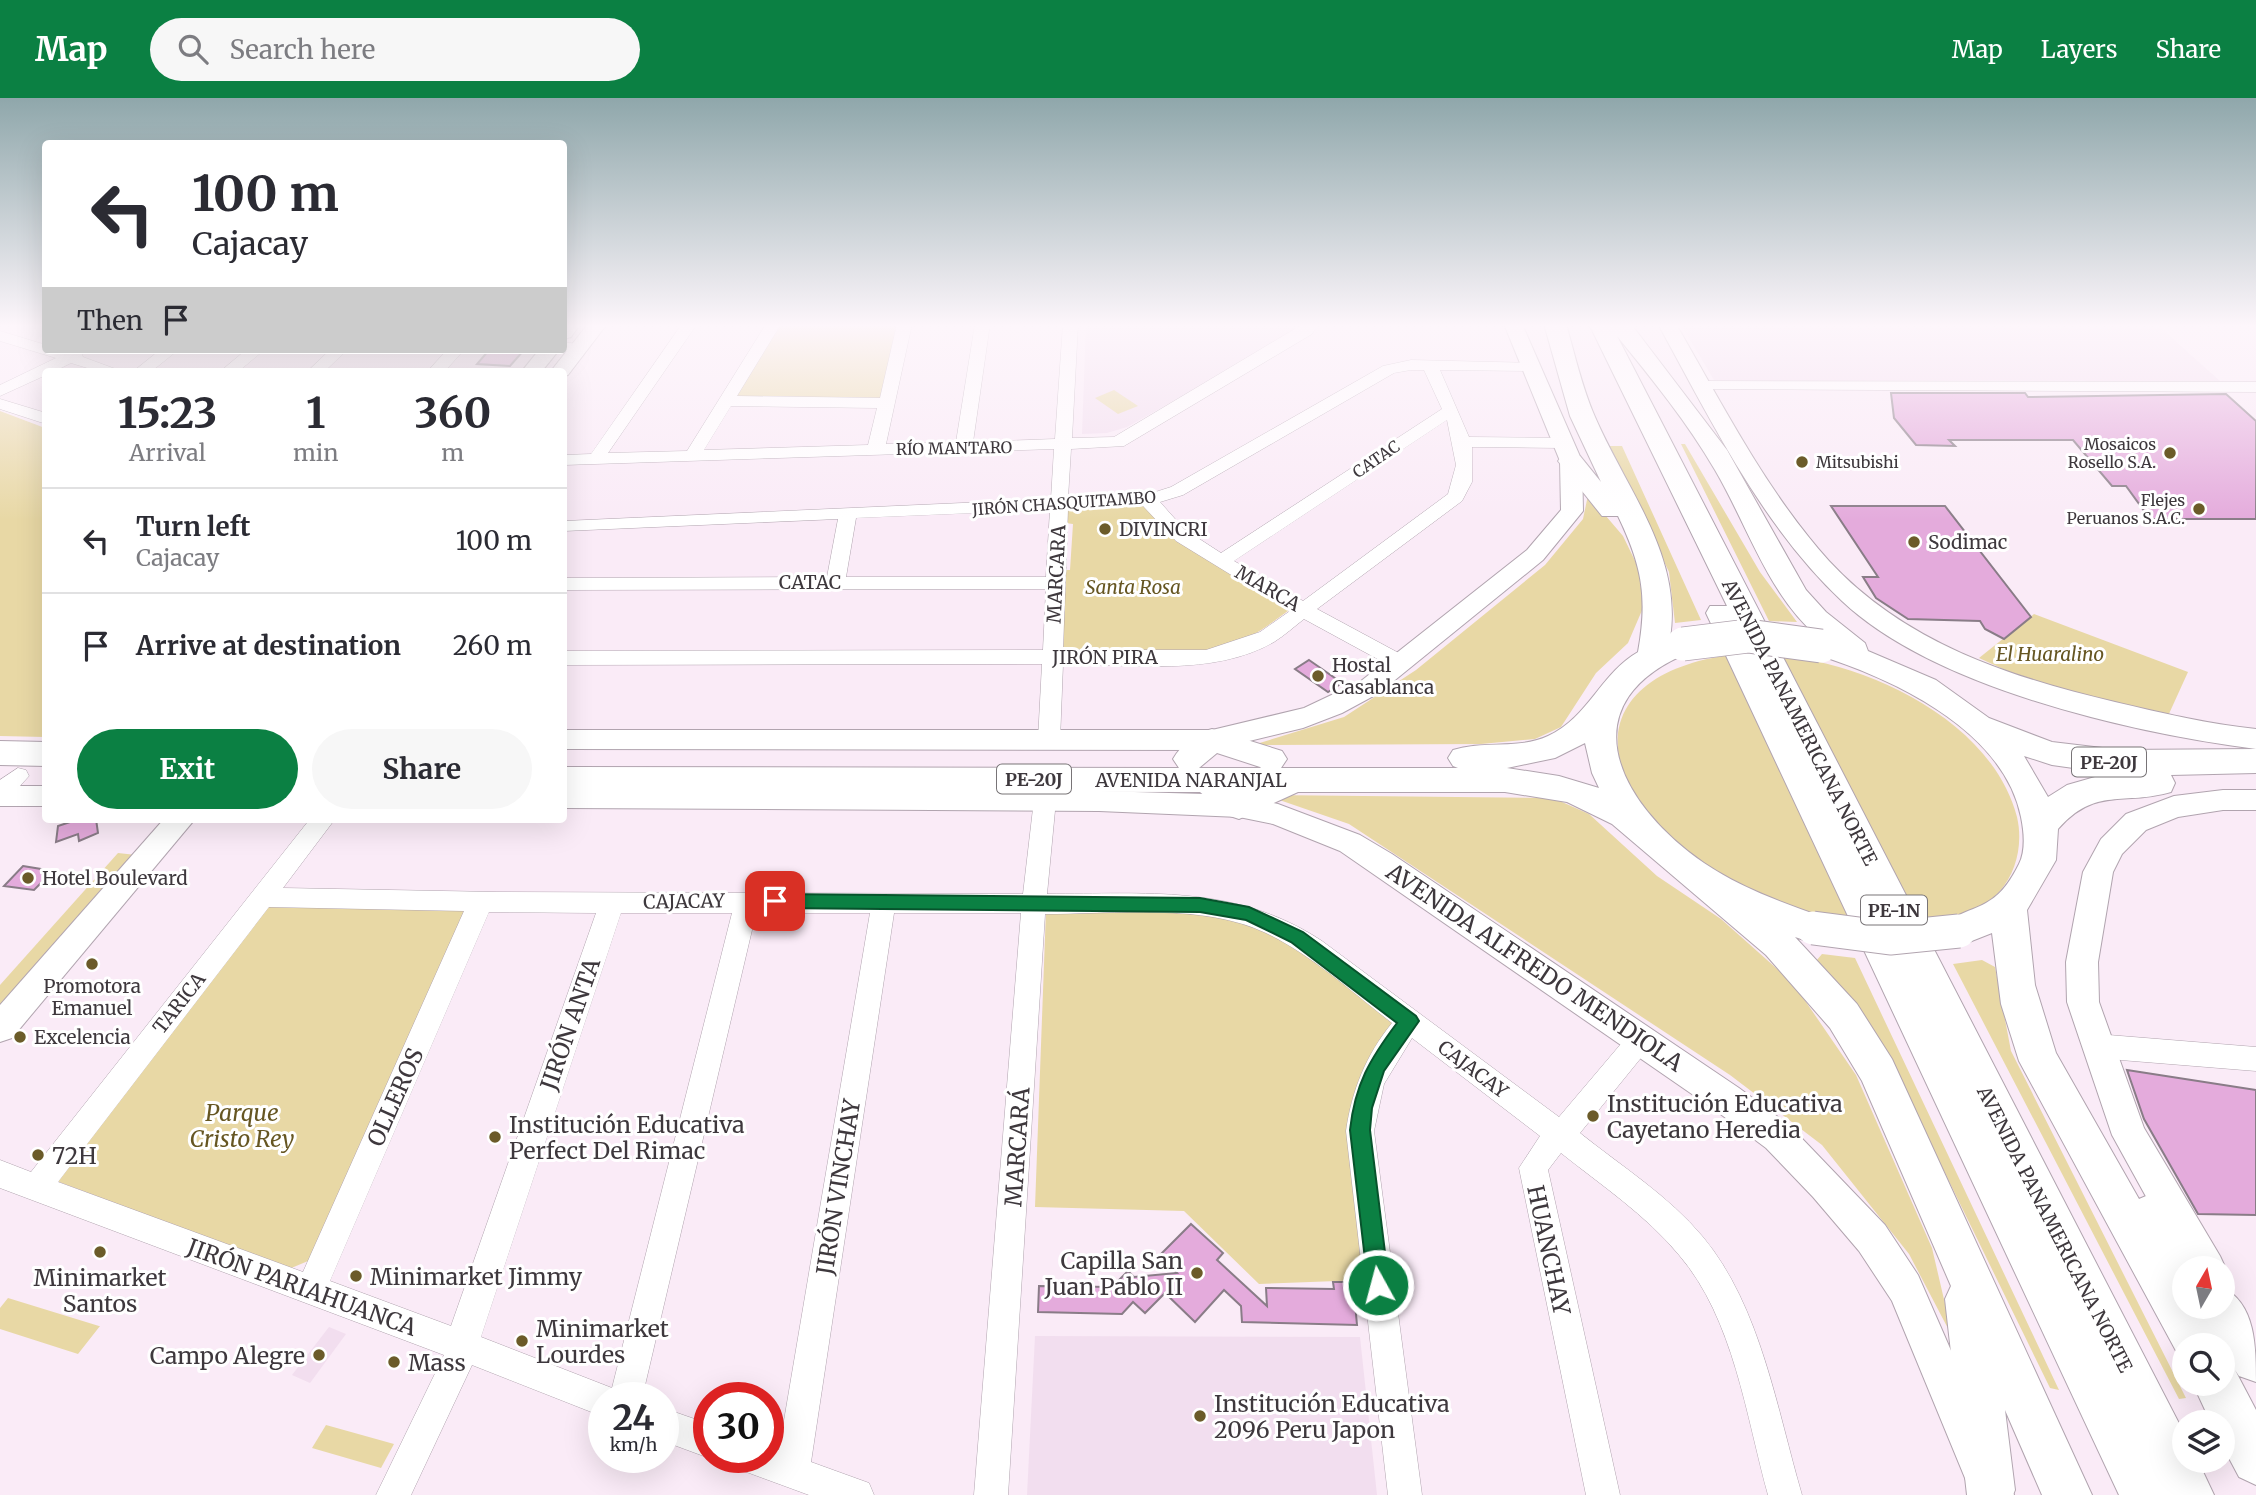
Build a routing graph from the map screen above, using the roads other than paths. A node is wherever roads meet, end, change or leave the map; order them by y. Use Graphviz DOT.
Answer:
graph roads {
  1 [pos="645,389"];
  2 [pos="733,389"];
  3 [pos="890,389"];
  4 [pos="973,389"];
  5 [pos="1068,389"];
  6 [pos="1209,389"];
  7 [pos="1350,389"];
  8 [pos="1441,389"];
  9 [pos="1540,389"];
  10 [pos="1574,389"];
  11 [pos="1611,389"];
  12 [pos="1633,389"];
  13 [pos="1670,389"];
  14 [pos="1705,389"];
  15 [pos="725,401"];
  16 [pos="887,403"];
  17 [pos="0,404"];
  18 [pos="1451,410"];
  19 [pos="42,418"];
  20 [pos="1424,427"];
  21 [pos="1459,439"];
  22 [pos="1065,446"];
  23 [pos="964,448"];
  24 [pos="876,449"];
  25 [pos="1566,452"];
  26 [pos="692,456"];
  27 [pos="596,459"];
  28 [pos="567,460"];
  29 [pos="1758,480"];
  30 [pos="1147,500"];
  31 [pos="1059,506"];
  32 [pos="848,515"];
  33 [pos="567,526"];
  34 [pos="1643,540"];
  35 [pos="1775,557"];
  36 [pos="1222,561"];
  37 [pos="836,582"];
  38 [pos="1056,583"];
  39 [pos="567,584"];
  40 [pos="1306,609"];
  41 [pos="1652,656"];
  42 [pos="1051,657"];
  43 [pos="567,658"];
  44 [pos="1868,660"];
  45 [pos="1401,663"];
  46 [pos="1606,702"];
  47 [pos="1970,719"];
  48 [pos="567,740"];
  49 [pos="1049,740"];
  50 [pos="2256,740"];
  51 [pos="42,757"];
  52 [pos="567,758"];
  53 [pos="1203,760"];
  54 [pos="2256,761"];
  55 [pos="1283,769"];
  56 [pos="11,778"];
  57 [pos="567,779"];
  58 [pos="2256,781"];
  59 [pos="42,794"];
  60 [pos="567,798"];
  61 [pos="1045,800"];
  62 [pos="2256,800"];
  63 [pos="1239,806"];
  64 [pos="178,823"];
  65 [pos="320,823"];
  66 [pos="1640,826"];
  67 [pos="2040,827"];
  68 [pos="1705,881"];
  69 [pos="261,897"];
  70 [pos="747,901"];
  71 [pos="884,901"];
  72 [pos="612,902"];
  73 [pos="1034,902"];
  74 [pos="480,903"];
  75 [pos="2009,906"];
  76 [pos="1409,1021"];
  77 [pos="0,1028"];
  78 [pos="1640,1040"];
  79 [pos="2096,1046"];
  80 [pos="2256,1059"];
  81 [pos="2070,1118"];
  82 [pos="1560,1135"];
  83 [pos="0,1174"];
  84 [pos="36,1188"];
  85 [pos="2175,1256"];
  86 [pos="2199,1256"];
  87 [pos="1963,1262"];
  88 [pos="310,1292"];
  89 [pos="2235,1317"];
  90 [pos="2225,1320"];
  91 [pos="2190,1333"];
  92 [pos="465,1345"];
  93 [pos="2256,1353"];
  94 [pos="2256,1359"];
  95 [pos="630,1382"];
  96 [pos="588,1395"];
  97 [pos="2223,1396"];
  98 [pos="2256,1460"];
  99 [pos="784,1469"];
  100 [pos="792,1472"];
  101 [pos="1992,1492"];
  102 [pos="393,1495"];
  103 [pos="857,1495"];
  104 [pos="991,1495"];
  105 [pos="1405,1495"];
  106 [pos="1603,1495"];
  107 [pos="1785,1495"];
  108 [pos="2067,1495"];
  109 [pos="2145,1495"];
  110 [pos="2189,1495"];
  1 -- 27 [label="street"];
  2 -- 15 [label="street"];
  3 -- 16 [label="street"];
  4 -- 23 [label="street"];
  5 -- 22 [label="street, MARCARA"];
  6 -- 22 [label="street, RÍO MANTARO"];
  7 -- 30 [label="street, JIRÓN CHASQUITAMBO"];
  8 -- 18 [label="street, JIRÓN PIRA"];
  9 -- 25 [label="main road"];
  10 -- 34 [label="highway"];
  11 -- 109 [label="highway, AVENIDA PANAMERICANA NORTE / PE-1N"];
  12 -- 110 [label="highway, AVENIDA PANAMERICANA NORTE / PE-1N"];
  13 -- 35 [label="highway"];
  14 -- 29 [label="main road"];
  15 -- 16 [label="street"];
  15 -- 26 [label="street"];
  16 -- 24 [label="street"];
  17 -- 19 [label="street"];
  18 -- 20 [label="street, CATAC"];
  18 -- 21 [label="street, JIRÓN PIRA"];
  20 -- 21 [label="street"];
  20 -- 36 [label="street, CATAC"];
  21 -- 25 [label="street"];
  21 -- 40 [label="street, JIRÓN PIRA"];
  22 -- 23 [label="street, RÍO MANTARO"];
  22 -- 31 [label="street, MARCARA"];
  23 -- 24 [label="street, RÍO MANTARO"];
  24 -- 26 [label="street, RÍO MANTARO"];
  25 -- 34 [label="highway"];
  25 -- 45 [label="main road"];
  26 -- 27 [label="street, RÍO MANTARO"];
  27 -- 28 [label="street, RÍO MANTARO"];
  29 -- 35 [label="highway"];
  29 -- 50 [label="main road"];
  30 -- 31 [label="street, JIRÓN CHASQUITAMBO"];
  30 -- 36 [label="street, MARCA"];
  31 -- 32 [label="street, JIRÓN CHASQUITAMBO"];
  31 -- 38 [label="street, MARCARA"];
  32 -- 33 [label="street, JIRÓN CHASQUITAMBO"];
  32 -- 37 [label="street"];
  34 -- 41 [label="highway"];
  35 -- 44 [label="highway"];
  36 -- 40 [label="street, MARCA"];
  37 -- 38 [label="street, CATAC"];
  37 -- 39 [label="street, CATAC"];
  38 -- 42 [label="street, MARCARA"];
  40 -- 42 [label="street, JIRÓN PIRA"];
  40 -- 45 [label="street, MARCA"];
  41 -- 44 [label="highway, PE-20J, bridge"];
  41 -- 46 [label="highway, PE-20J"];
  42 -- 43 [label="street, JIRÓN PIRA"];
  42 -- 49 [label="street, MARCARA"];
  44 -- 47 [label="highway, PE-20J"];
  45 -- 53 [label="main road, AVENIDA NARANJAL"];
  46 -- 55 [label="highway, AVENIDA NARANJAL / PE-20J"];
  46 -- 66 [label="highway, PE-20J"];
  47 -- 54 [label="highway, PE-20J"];
  47 -- 67 [label="highway, PE-20J"];
  48 -- 49 [label="main road, AVENIDA NARANJAL"];
  49 -- 53 [label="main road, AVENIDA NARANJAL"];
  51 -- 56 [label="highway"];
  52 -- 53 [label="highway, AVENIDA NARANJAL / PE-20J"];
  53 -- 55 [label="highway, AVENIDA NARANJAL / PE-20J"];
  53 -- 57 [label="highway, AVENIDA NARANJAL / PE-20J"];
  53 -- 63 [label="highway"];
  55 -- 63 [label="highway"];
  55 -- 66 [label="highway, AVENIDA NARANJAL / PE-20J"];
  56 -- 59 [label="main road"];
  58 -- 67 [label="highway, PE-20J"];
  60 -- 61 [label="main road, AVENIDA NARANJAL"];
  61 -- 63 [label="main road, AVENIDA NARANJAL"];
  61 -- 73 [label="street, MARCARÁ"];
  62 -- 79 [label="main road"];
  63 -- 78 [label="main road, AVENIDA ALFREDO MENDIOLA"];
  64 -- 77 [label="main road"];
  65 -- 69 [label="street, TARICA"];
  66 -- 68 [label="highway, PE-20J"];
  67 -- 75 [label="highway, PE-20J"];
  68 -- 75 [label="highway, PE-20J, bridge"];
  68 -- 87 [label="highway"];
  69 -- 74 [label="street, CAJACAY"];
  69 -- 84 [label="street, TARICA"];
  70 -- 71 [label="street, CAJACAY"];
  70 -- 72 [label="street, CAJACAY"];
  70 -- 95 [label="street"];
  71 -- 73 [label="street, CAJACAY"];
  71 -- 100 [label="street, JIRÓN VINCHAY"];
  72 -- 74 [label="street, CAJACAY"];
  72 -- 92 [label="street, JIRÓN ANTA"];
  73 -- 76 [label="street, CAJACAY"];
  73 -- 104 [label="street, MARCARÁ"];
  74 -- 88 [label="street, OLLEROS"];
  75 -- 81 [label="highway"];
  76 -- 82 [label="street, CAJACAY"];
  76 -- 105 [label="street"];
  78 -- 82 [label="street, HUANCHAY"];
  78 -- 101 [label="main road, AVENIDA ALFREDO MENDIOLA"];
  79 -- 80 [label="street"];
  79 -- 86 [label="main road"];
  81 -- 85 [label="highway"];
  81 -- 91 [label="highway"];
  82 -- 106 [label="street, HUANCHAY"];
  82 -- 107 [label="street, CAJACAY"];
  83 -- 84 [label="street, JIRÓN PARIAHUANCA"];
  84 -- 88 [label="street, JIRÓN PARIAHUANCA"];
  87 -- 101 [label="highway"];
  87 -- 108 [label="highway"];
  88 -- 92 [label="street, JIRÓN PARIAHUANCA"];
  89 -- 93 [label="main road"];
  90 -- 94 [label="highway"];
  92 -- 96 [label="street, JIRÓN PARIAHUANCA"];
  92 -- 102 [label="street, JIRÓN ANTA"];
  97 -- 98 [label="highway"];
  99 -- 100 [label="street"];
  100 -- 103 [label="street"];
}
